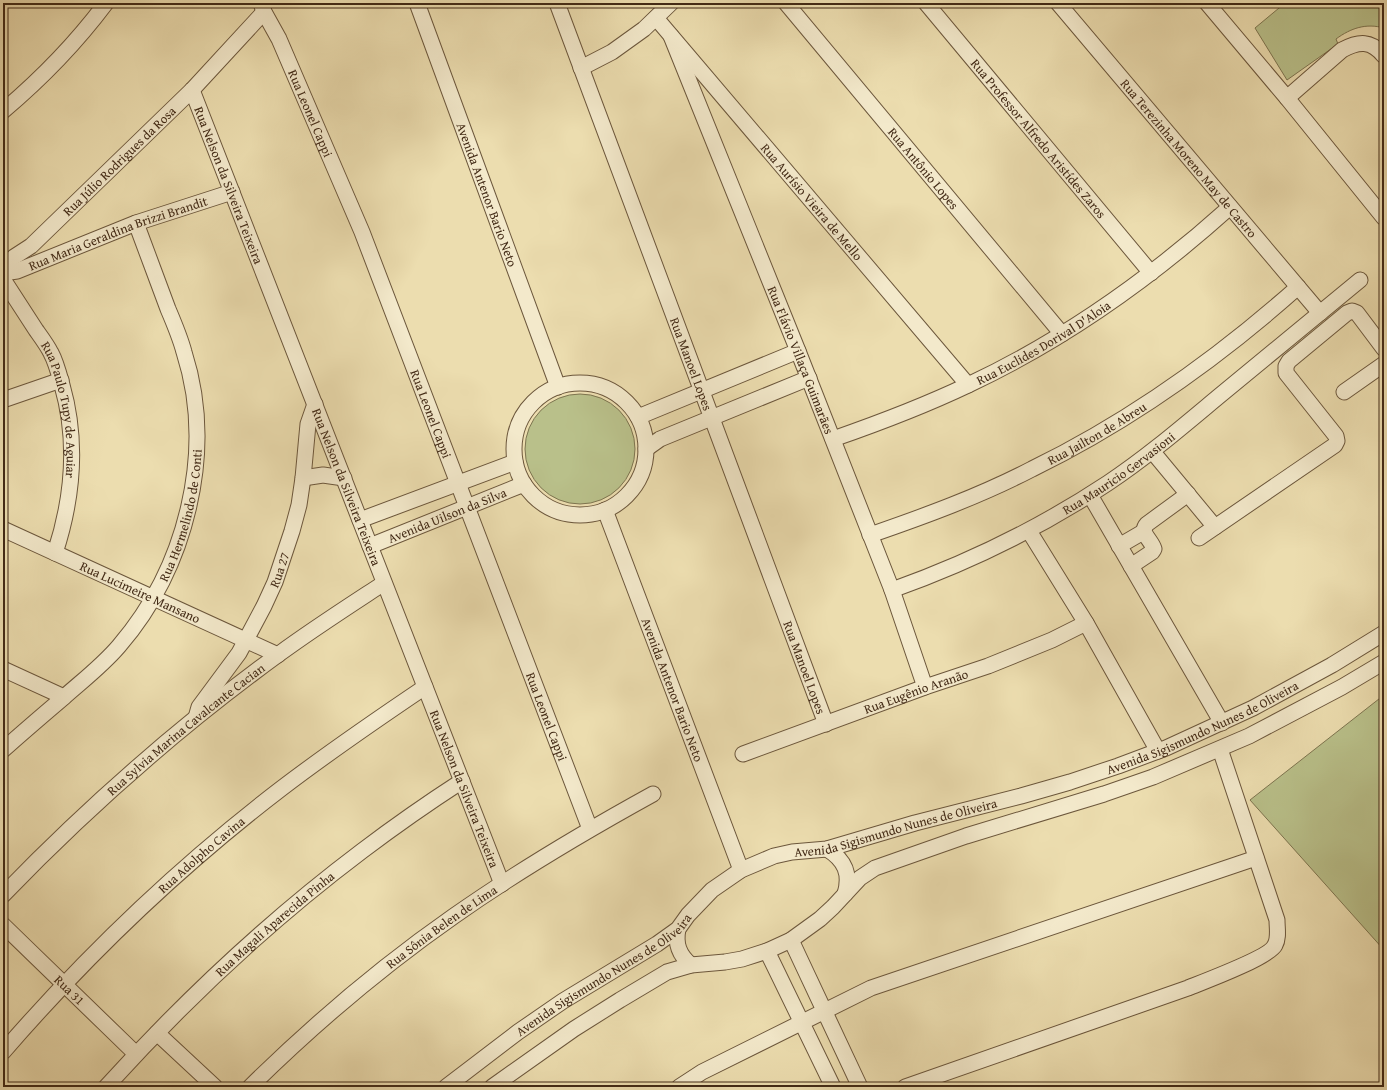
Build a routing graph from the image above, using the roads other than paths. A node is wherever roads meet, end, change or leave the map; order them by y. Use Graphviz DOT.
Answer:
graph roads {
  1 [pos="106,3"];
  2 [pos="417,3"];
  3 [pos="557,3"];
  4 [pos="670,3"];
  5 [pos="786,3"];
  6 [pos="926,3"];
  7 [pos="1058,3"];
  8 [pos="1207,3"];
  9 [pos="263,7"];
  10 [pos="656,18"];
  11 [pos="672,36"];
  12 [pos="1384,56"];
  13 [pos="581,68"];
  14 [pos="192,90"];
  15 [pos="1286,98"];
  16 [pos="3,111"];
  17 [pos="232,192"];
  18 [pos="1230,207"];
  19 [pos="1384,218"];
  20 [pos="136,223"];
  21 [pos="3,269"];
  22 [pos="3,273"];
  23 [pos="1151,274"];
  24 [pos="3,279"];
  25 [pos="1360,280"];
  26 [pos="1298,287"];
  27 [pos="1320,313"];
  28 [pos="1062,334"];
  29 [pos="1384,349"];
  30 [pos="798,351"];
  31 [pos="1384,364"];
  32 [pos="809,378"];
  33 [pos="61,380"];
  34 [pos="968,385"];
  35 [pos="558,387"];
  36 [pos="702,391"];
  37 [pos="1344,392"];
  38 [pos="3,400"];
  39 [pos="315,404"];
  40 [pos="638,417"];
  41 [pos="712,418"];
  42 [pos="833,439"];
  43 [pos="646,448"];
  44 [pos="1157,457"];
  45 [pos="515,462"];
  46 [pos="303,478"];
  47 [pos="344,478"];
  48 [pos="458,483"];
  49 [pos="524,484"];
  50 [pos="1188,494"];
  51 [pos="1090,495"];
  52 [pos="467,507"];
  53 [pos="605,510"];
  54 [pos="360,520"];
  55 [pos="1215,527"];
  56 [pos="3,529"];
  57 [pos="1029,531"];
  58 [pos="1143,532"];
  59 [pos="870,535"];
  60 [pos="1199,538"];
  61 [pos="370,546"];
  62 [pos="1120,546"];
  63 [pos="55,553"];
  64 [pos="1131,566"];
  65 [pos="384,583"];
  66 [pos="892,590"];
  67 [pos="153,598"];
  68 [pos="1086,623"];
  69 [pos="1384,633"];
  70 [pos="246,640"];
  71 [pos="278,655"];
  72 [pos="1384,662"];
  73 [pos="3,669"];
  74 [pos="425,687"];
  75 [pos="925,687"];
  76 [pos="64,697"];
  77 [pos="197,717"];
  78 [pos="1222,723"];
  79 [pos="826,724"];
  80 [pos="1220,749"];
  81 [pos="3,750"];
  82 [pos="1158,751"];
  83 [pos="743,754"];
  84 [pos="462,781"];
  85 [pos="653,794"];
  86 [pos="590,829"];
  87 [pos="827,849"];
  88 [pos="1256,858"];
  89 [pos="741,870"];
  90 [pos="502,884"];
  91 [pos="845,894"];
  92 [pos="3,895"];
  93 [pos="3,926"];
  94 [pos="678,929"];
  95 [pos="791,940"];
  96 [pos="767,951"];
  97 [pos="691,965"];
  98 [pos="64,984"];
  99 [pos="824,1010"];
  100 [pos="801,1022"];
  101 [pos="157,1033"];
  102 [pos="3,1052"];
  103 [pos="136,1054"];
  104 [pos="114,1084"];
  105 [pos="215,1087"];
  106 [pos="250,1087"];
  107 [pos="446,1087"];
  108 [pos="492,1087"];
  109 [pos="679,1087"];
  110 [pos="833,1087"];
  111 [pos="860,1087"];
  112 [pos="905,1087"];
  1 -- 16 [label="street"];
  2 -- 35 [label="street, Avenida Antenor Bario Neto"];
  3 -- 13 [label="street, Rua Manoel Lopes"];
  4 -- 10 [label="street"];
  5 -- 28 [label="street, Rua Antônio Lopes"];
  6 -- 23 [label="street, Rua Professor Alfredo Aristídes Zaros"];
  7 -- 18 [label="street, Rua Terezinha Moreno May de Castro"];
  8 -- 15 [label="street"];
  9 -- 14 [label="street, Rua Júlio Rodrigues da Rosa"];
  9 -- 48 [label="street, Rua Leonel Cappi"];
  10 -- 11 [label="street, Rua Aurísio Vieira de Mello"];
  10 -- 13 [label="street"];
  11 -- 30 [label="street, Rua Flávio Villaça Guimarães"];
  11 -- 34 [label="street, Rua Aurísio Vieira de Mello"];
  12 -- 15 [label="street"];
  13 -- 36 [label="street, Rua Manoel Lopes"];
  14 -- 17 [label="street, Rua Nelson da Silveira Teixeira"];
  14 -- 21 [label="street, Rua Júlio Rodrigues da Rosa"];
  15 -- 19 [label="street"];
  17 -- 20 [label="street, Rua Maria Geraldina Brizzi Brandit"];
  17 -- 39 [label="street, Rua Nelson da Silveira Teixeira"];
  18 -- 23 [label="street, Rua Euclides Dorival D'Aloia"];
  18 -- 26 [label="street, Rua Terezinha Moreno May de Castro"];
  20 -- 22 [label="street, Rua Maria Geraldina Brizzi Brandit"];
  20 -- 67 [label="street, Rua Hermelindo de Conti"];
  23 -- 28 [label="street, Rua Euclides Dorival D'Aloia"];
  24 -- 33 [label="street, Rua Paulo Tupy de Aguiar"];
  25 -- 27 [label="street, Rua Mauricio Gervasioni"];
  26 -- 27 [label="street, Rua Terezinha Moreno May de Castro"];
  26 -- 59 [label="street, Rua Jailton de Abreu"];
  27 -- 51 [label="street, Rua Mauricio Gervasioni"];
  28 -- 34 [label="street, Rua Euclides Dorival D'Aloia"];
  29 -- 55 [label="street"];
  30 -- 32 [label="street, Rua Flávio Villaça Guimarães"];
  30 -- 36 [label="street"];
  31 -- 37 [label="street"];
  32 -- 41 [label="street"];
  32 -- 42 [label="street, Rua Flávio Villaça Guimarães"];
  33 -- 38 [label="street"];
  33 -- 63 [label="street, Rua Paulo Tupy de Aguiar"];
  34 -- 42 [label="street, Rua Euclides Dorival D'Aloia"];
  35 -- 40 [label="street"];
  35 -- 45 [label="street"];
  36 -- 40 [label="street"];
  36 -- 41 [label="street, Rua Manoel Lopes"];
  39 -- 46 [label="street, Rua 27"];
  39 -- 47 [label="street, Rua Nelson da Silveira Teixeira"];
  40 -- 43 [label="street"];
  41 -- 43 [label="street"];
  41 -- 79 [label="street, Rua Manoel Lopes"];
  42 -- 59 [label="street, Rua Flávio Villaça Guimarães"];
  43 -- 53 [label="street"];
  44 -- 50 [label="street"];
  45 -- 48 [label="street, Avenida Uilson da Silva"];
  45 -- 49 [label="street"];
  46 -- 47 [label="street"];
  46 -- 70 [label="street, Rua 27"];
  47 -- 54 [label="street, Rua Nelson da Silveira Teixeira"];
  48 -- 52 [label="street, Rua Leonel Cappi"];
  48 -- 54 [label="street, Avenida Uilson da Silva"];
  49 -- 52 [label="street, Avenida Uilson da Silva"];
  49 -- 53 [label="street"];
  50 -- 55 [label="street"];
  50 -- 58 [label="street"];
  51 -- 57 [label="street, Rua Mauricio Gervasioni"];
  51 -- 62 [label="street"];
  52 -- 61 [label="street, Avenida Uilson da Silva"];
  52 -- 86 [label="street, Rua Leonel Cappi"];
  53 -- 89 [label="street, Avenida Antenor Bario Neto"];
  54 -- 61 [label="street, Rua Nelson da Silveira Teixeira"];
  55 -- 60 [label="street"];
  56 -- 63 [label="street, Rua Lucimeire Mansano"];
  57 -- 66 [label="street, Rua Mauricio Gervasioni"];
  57 -- 68 [label="street"];
  58 -- 62 [label="street"];
  58 -- 64 [label="street"];
  59 -- 66 [label="street, Rua Flávio Villaça Guimarães"];
  61 -- 65 [label="street, Rua Nelson da Silveira Teixeira"];
  62 -- 64 [label="street"];
  63 -- 67 [label="street, Rua Lucimeire Mansano"];
  64 -- 78 [label="street"];
  65 -- 71 [label="street, Rua Sylvia Marina Cavalcante Cacian"];
  65 -- 74 [label="street, Rua Nelson da Silveira Teixeira"];
  66 -- 75 [label="street, Rua Flávio Villaça Guimarães"];
  67 -- 70 [label="street, Rua Lucimeire Mansano"];
  67 -- 76 [label="street, Rua Hermelindo de Conti"];
  68 -- 75 [label="street, Rua Eugênio Aranão"];
  68 -- 82 [label="street"];
  69 -- 78 [label="street, Avenida Sigismundo Nunes de Oliveira"];
  70 -- 71 [label="street, Rua Lucimeire Mansano"];
  70 -- 77 [label="street, Rua 27"];
  71 -- 77 [label="street, Rua Sylvia Marina Cavalcante Cacian"];
  72 -- 80 [label="street, Avenida Sigismundo Nunes de Oliveira"];
  73 -- 76 [label="street"];
  74 -- 84 [label="street, Rua Nelson da Silveira Teixeira"];
  74 -- 98 [label="street, Rua Adolpho Cavina"];
  75 -- 79 [label="street, Rua Eugênio Aranão"];
  76 -- 81 [label="street, Rua Hermelindo de Conti"];
  77 -- 92 [label="street, Rua Sylvia Marina Cavalcante Cacian"];
  78 -- 82 [label="street, Avenida Sigismundo Nunes de Oliveira"];
  79 -- 83 [label="street, Rua Eugênio Aranão"];
  80 -- 88 [label="street"];
  80 -- 91 [label="street, Avenida Sigismundo Nunes de Oliveira"];
  82 -- 87 [label="street, Avenida Sigismundo Nunes de Oliveira"];
  84 -- 90 [label="street, Rua Nelson da Silveira Teixeira"];
  84 -- 101 [label="street, Rua Magali Aparecida Pinha"];
  85 -- 86 [label="street, Rua Sônia Belen de Lima"];
  86 -- 90 [label="street, Rua Sônia Belen de Lima"];
  87 -- 89 [label="street, Avenida Sigismundo Nunes de Oliveira"];
  87 -- 91 [label="street"];
  88 -- 99 [label="street"];
  88 -- 112 [label="street"];
  89 -- 94 [label="street, Avenida Sigismundo Nunes de Oliveira"];
  90 -- 106 [label="street, Rua Sônia Belen de Lima"];
  91 -- 95 [label="street, Avenida Sigismundo Nunes de Oliveira"];
  93 -- 98 [label="street, Rua 31"];
  94 -- 97 [label="street"];
  94 -- 107 [label="street, Avenida Sigismundo Nunes de Oliveira"];
  95 -- 96 [label="street, Avenida Sigismundo Nunes de Oliveira"];
  95 -- 99 [label="street"];
  96 -- 97 [label="street, Avenida Sigismundo Nunes de Oliveira"];
  96 -- 100 [label="street"];
  97 -- 108 [label="street, Avenida Sigismundo Nunes de Oliveira"];
  98 -- 102 [label="street, Rua Adolpho Cavina"];
  98 -- 103 [label="street, Rua 31"];
  99 -- 100 [label="street"];
  99 -- 111 [label="street"];
  100 -- 109 [label="street"];
  100 -- 110 [label="street"];
  101 -- 103 [label="street, Rua Magali Aparecida Pinha"];
  101 -- 105 [label="street"];
  103 -- 104 [label="street, Rua Magali Aparecida Pinha"];
}
